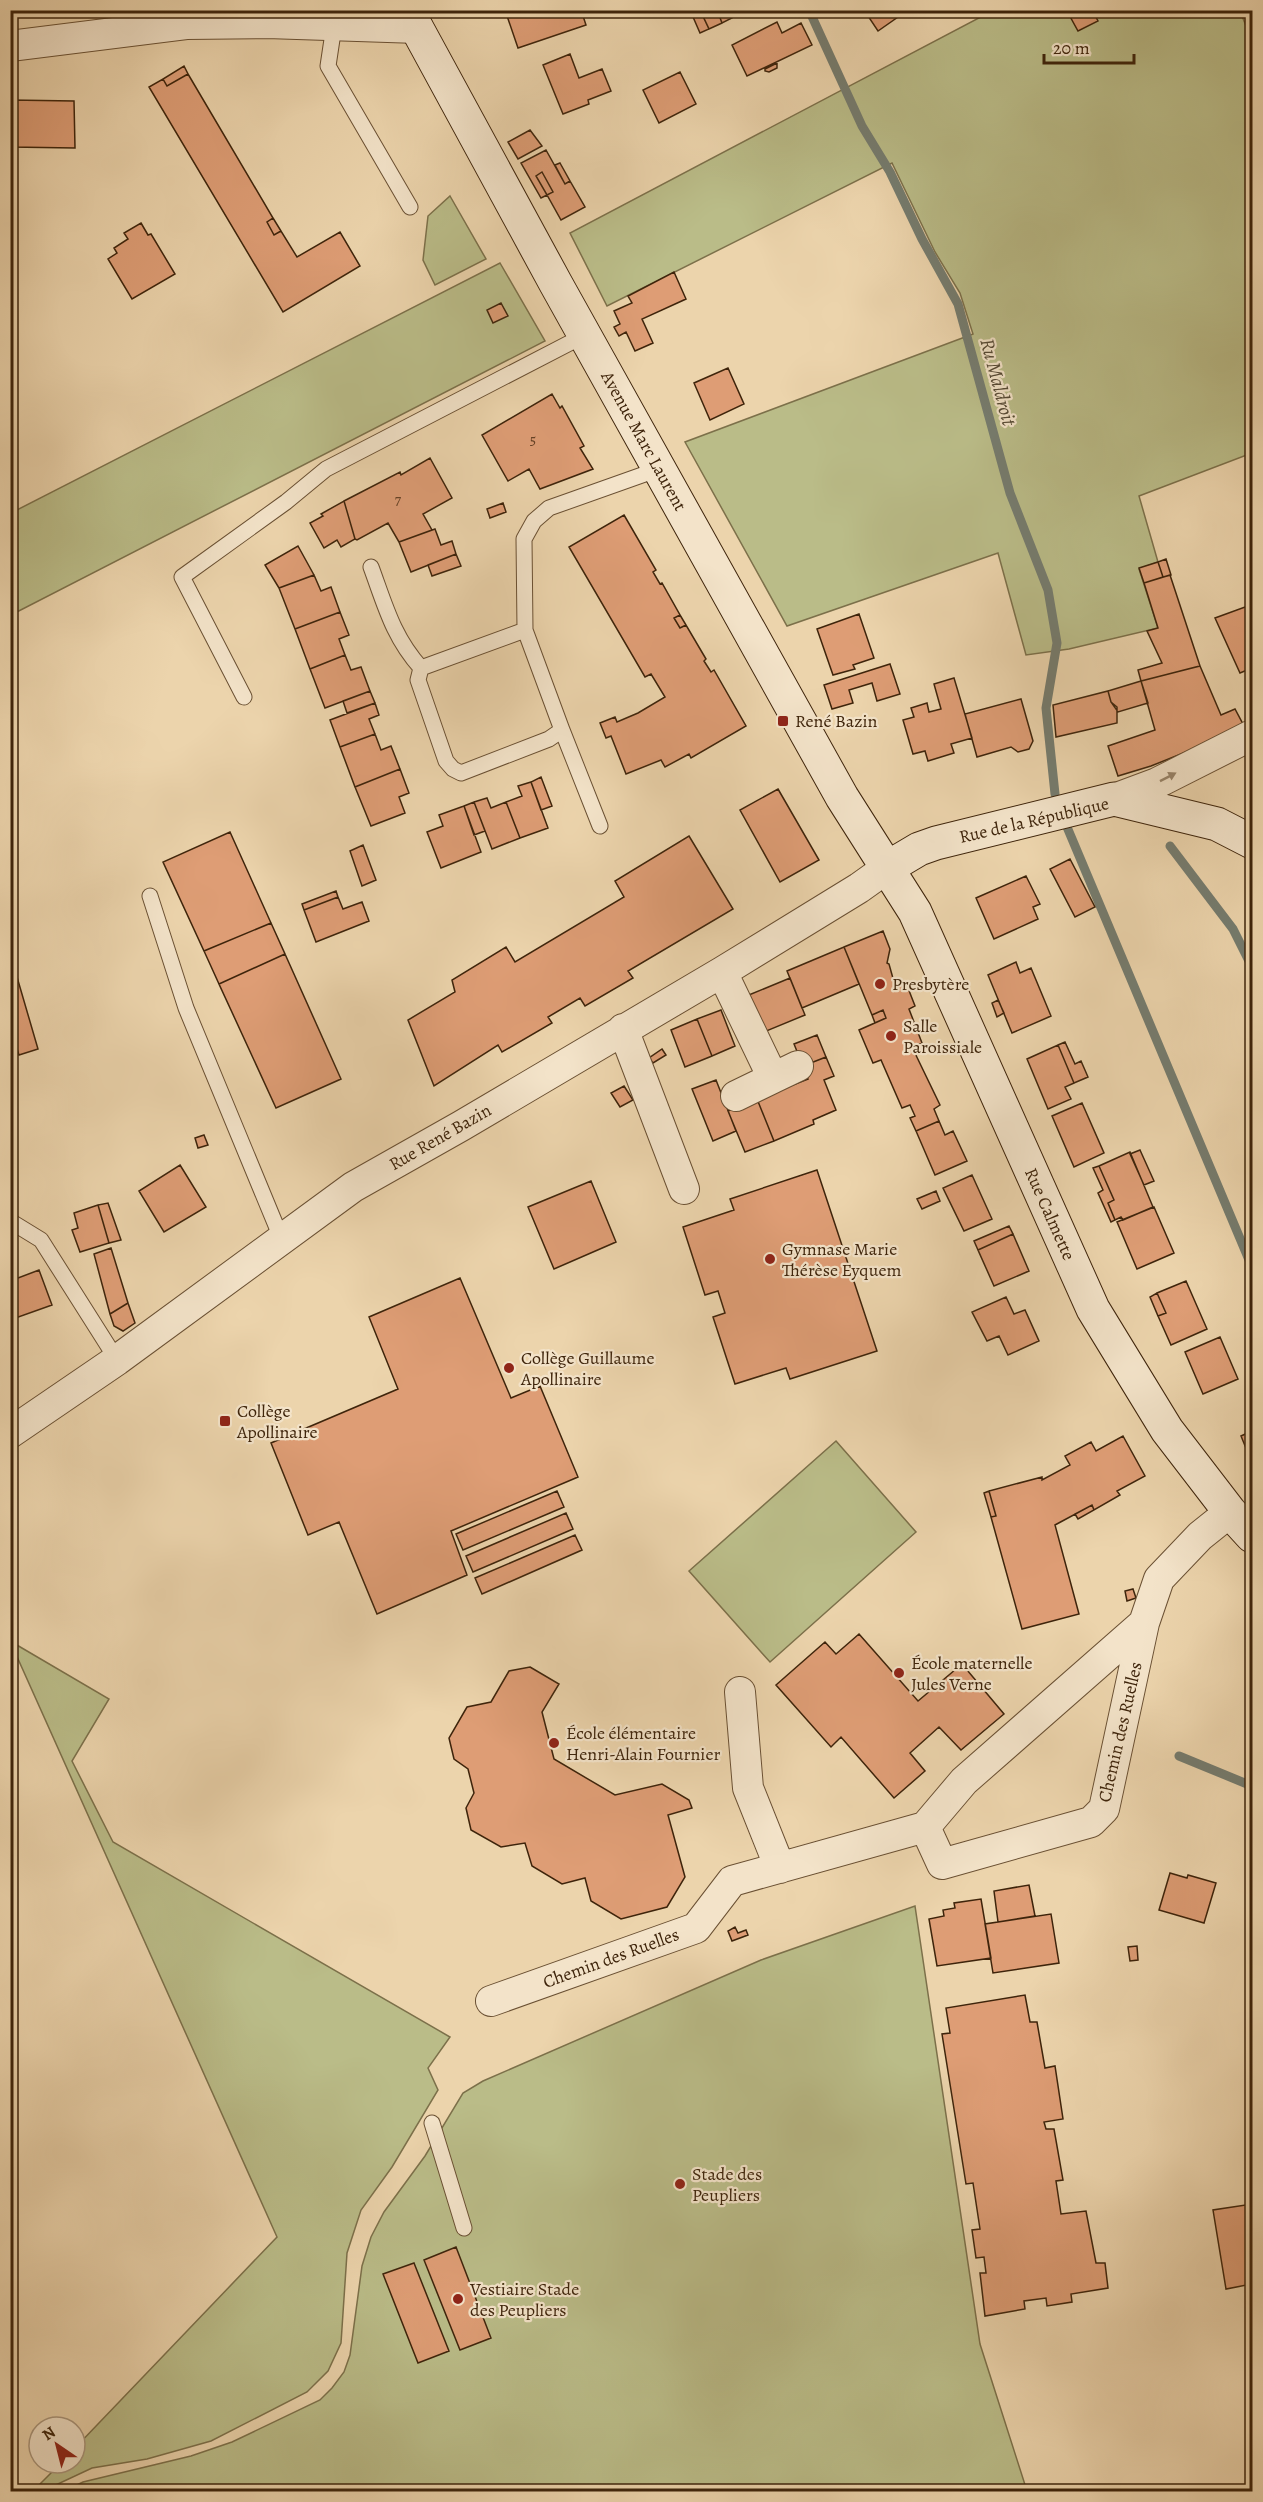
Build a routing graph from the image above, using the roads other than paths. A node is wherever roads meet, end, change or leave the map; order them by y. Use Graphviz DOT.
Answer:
graph roads {
  1 [pos="413,19"];
  2 [pos="107,22"];
  3 [pos="334,26"];
  4 [pos="10,46"];
  5 [pos="410,207"];
  6 [pos="585,335"];
  7 [pos="659,469"];
  8 [pos="371,567"];
  9 [pos="525,630"];
  10 [pos="421,668"];
  11 [pos="244,697"];
  12 [pos="562,730"];
  13 [pos="1252,735"];
  14 [pos="1114,799"];
  15 [pos="600,826"];
  16 [pos="1252,842"];
  17 [pos="887,868"];
  18 [pos="150,897"];
  19 [pos="722,972"];
  20 [pos="623,1029"];
  21 [pos="736,1096"];
  22 [pos="684,1189"];
  23 [pos="10,1221"];
  24 [pos="282,1240"];
  25 [pos="117,1360"];
  26 [pos="10,1433"];
  27 [pos="1230,1512"];
  28 [pos="1252,1536"];
  29 [pos="1144,1623"];
  30 [pos="740,1692"];
  31 [pos="925,1827"];
  32 [pos="780,1868"];
  33 [pos="491,2001"];
  34 [pos="432,2123"];
  35 [pos="464,2228"];
  1 -- 3 [label="street"];
  1 -- 6 [label="street, Avenue Marc Laurent"];
  2 -- 3 [label="street"];
  2 -- 4 [label="street"];
  3 -- 5 [label="lane"];
  6 -- 7 [label="street, Avenue Marc Laurent"];
  6 -- 11 [label="lane"];
  7 -- 9 [label="lane"];
  7 -- 17 [label="street, Avenue Marc Laurent"];
  8 -- 10 [label="lane"];
  9 -- 10 [label="lane"];
  9 -- 12 [label="lane"];
  10 -- 12 [label="lane"];
  12 -- 15 [label="lane"];
  14 -- 13 [label="street, one-way"];
  14 -- 16 [label="street, Rue de la République"];
  14 -- 17 [label="street, Rue de la République"];
  17 -- 19 [label="street, Rue René Bazin"];
  17 -- 27 [label="street, Rue Calmette"];
  18 -- 24 [label="lane"];
  19 -- 20 [label="street, Rue René Bazin"];
  19 -- 21 [label="street"];
  20 -- 22 [label="street"];
  20 -- 24 [label="street, Rue René Bazin"];
  23 -- 25 [label="lane"];
  24 -- 25 [label="street, Rue René Bazin"];
  25 -- 26 [label="street, Rue René Bazin"];
  27 -- 28 [label="street, Rue Calmette"];
  27 -- 29 [label="street, Chemin des Ruelles"];
  29 -- 31 [label="street, Chemin des Ruelles"];
  29 -- 31 [label="street, Chemin des Ruelles"];
  30 -- 32 [label="street"];
  31 -- 32 [label="street, Chemin des Ruelles"];
  32 -- 33 [label="street, Chemin des Ruelles"];
  34 -- 35 [label="lane"];
}
